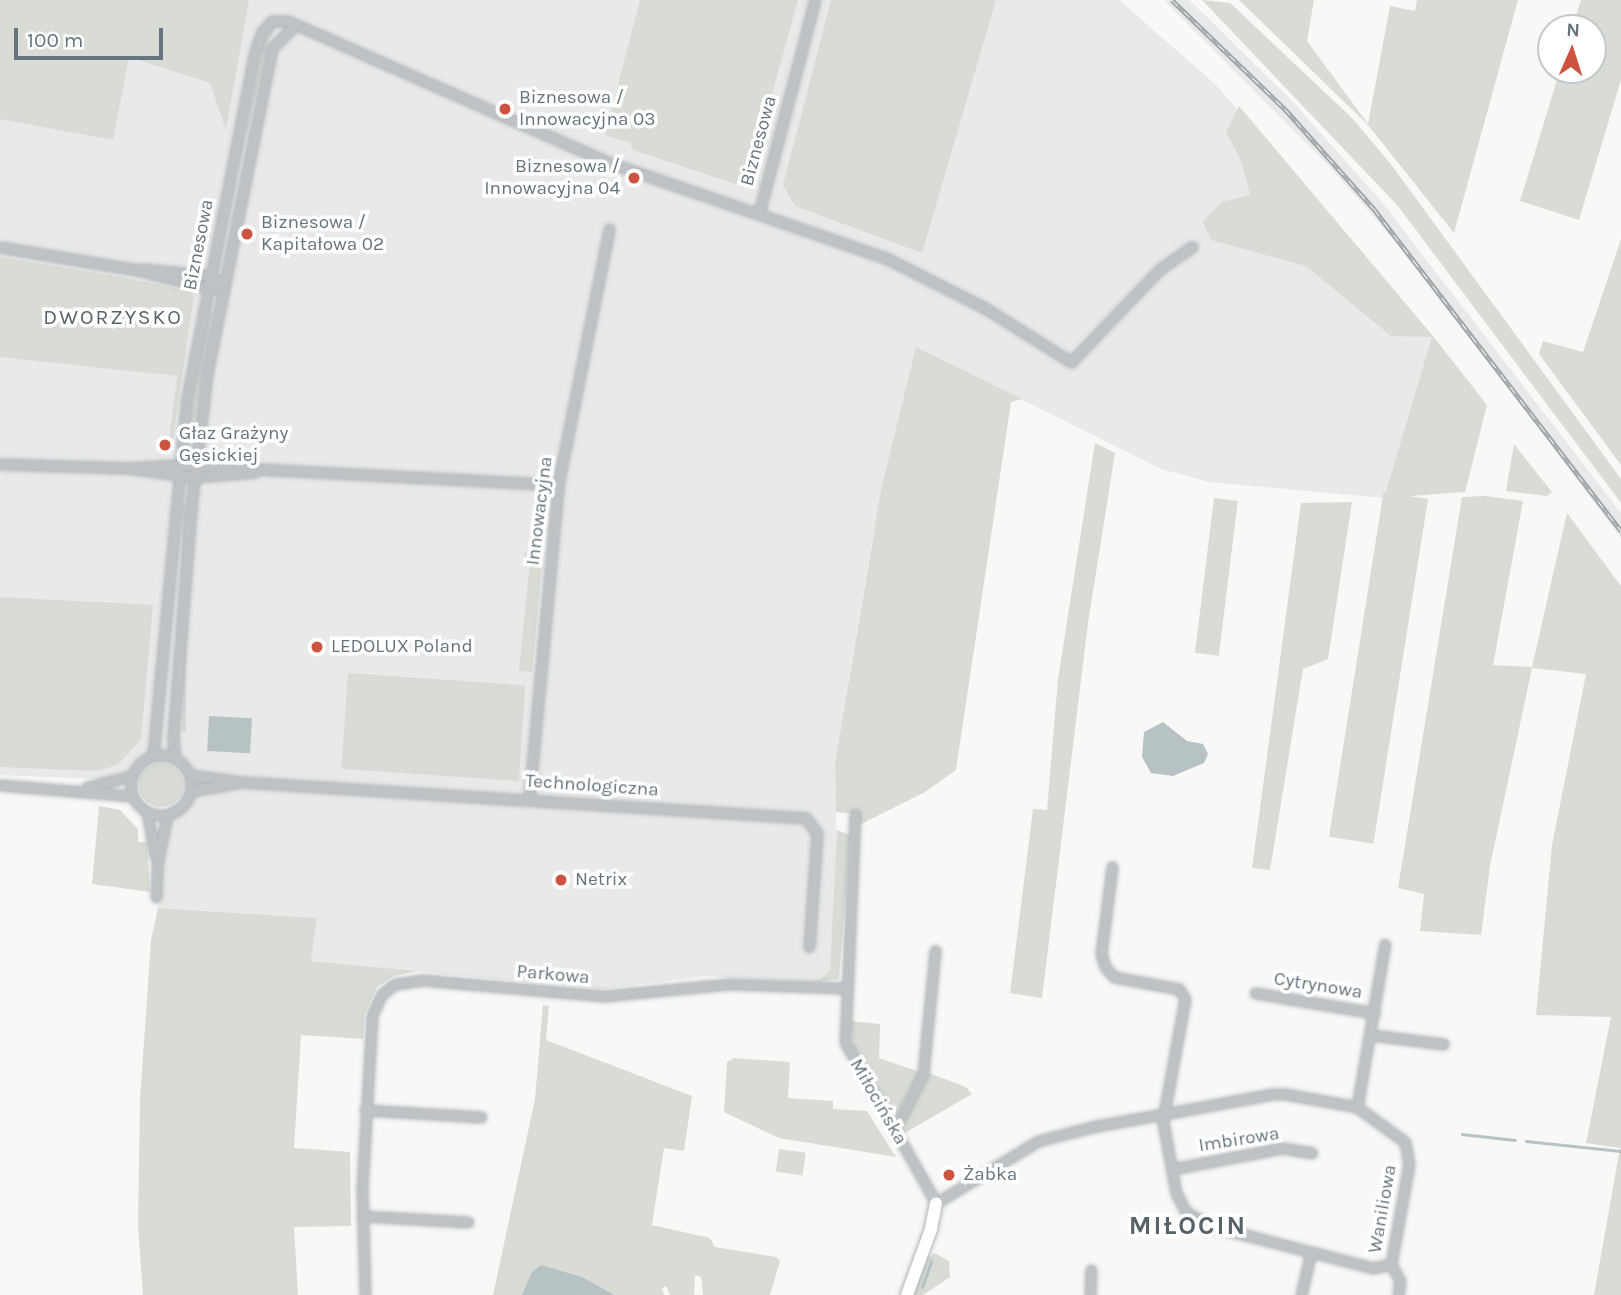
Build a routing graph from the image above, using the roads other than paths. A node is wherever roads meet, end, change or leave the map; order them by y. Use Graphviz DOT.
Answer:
graph roads {
  1 [pos="815,0"];
  2 [pos="294,26"];
  3 [pos="759,213"];
  4 [pos="609,229"];
  5 [pos="0,247"];
  6 [pos="1192,247"];
  7 [pos="137,270"];
  8 [pos="211,276"];
  9 [pos="225,285"];
  10 [pos="208,288"];
  11 [pos="0,464"];
  12 [pos="180,465"];
  13 [pos="195,465"];
  14 [pos="128,468"];
  15 [pos="255,472"];
  16 [pos="179,476"];
  17 [pos="194,477"];
  18 [pos="558,485"];
  19 [pos="153,756"];
  20 [pos="175,758"];
  21 [pos="190,775"];
  22 [pos="132,776"];
  23 [pos="242,782"];
  24 [pos="0,785"];
  25 [pos="79,788"];
  26 [pos="191,791"];
  27 [pos="133,796"];
  28 [pos="530,800"];
  29 [pos="147,812"];
  30 [pos="855,814"];
  31 [pos="167,815"];
  32 [pos="157,865"];
  33 [pos="1112,867"];
  34 [pos="156,897"];
  35 [pos="1385,944"];
  36 [pos="809,947"];
  37 [pos="935,951"];
  38 [pos="844,988"];
  39 [pos="1255,993"];
  40 [pos="1374,1013"];
  41 [pos="1371,1035"];
  42 [pos="1443,1044"];
  43 [pos="1357,1107"];
  44 [pos="365,1110"];
  45 [pos="1164,1114"];
  46 [pos="481,1117"];
  47 [pos="894,1131"];
  48 [pos="1312,1153"];
  49 [pos="1172,1169"];
  50 [pos="936,1203"];
  51 [pos="362,1216"];
  52 [pos="468,1222"];
  53 [pos="1311,1252"];
  54 [pos="1391,1264"];
  55 [pos="1091,1270"];
  56 [pos="365,1295"];
  57 [pos="907,1295"];
  58 [pos="1090,1295"];
  59 [pos="1301,1295"];
  60 [pos="1398,1295"];
  1 -- 3 [label="street, Biznesowa"];
  2 -- 3 [label="street, Biznesowa"];
  2 -- 8 [label="street, Biznesowa"];
  2 -- 9 [label="street, Biznesowa"];
  3 -- 6 [label="street"];
  4 -- 18 [label="street, Innowacyjna"];
  5 -- 7 [label="street"];
  7 -- 8 [label="street"];
  7 -- 10 [label="street"];
  8 -- 9 [label="street"];
  8 -- 10 [label="street, Biznesowa"];
  9 -- 10 [label="street"];
  9 -- 13 [label="street, Biznesowa"];
  10 -- 12 [label="street, Biznesowa"];
  11 -- 14 [label="street"];
  12 -- 13 [label="street"];
  12 -- 14 [label="street"];
  12 -- 16 [label="street, Biznesowa"];
  13 -- 15 [label="street"];
  13 -- 17 [label="street, Biznesowa"];
  14 -- 16 [label="street"];
  15 -- 17 [label="street"];
  15 -- 18 [label="street"];
  16 -- 17 [label="street"];
  16 -- 19 [label="street, Biznesowa"];
  17 -- 20 [label="street, Biznesowa"];
  18 -- 28 [label="street, Innowacyjna"];
  19 -- 20 [label="street"];
  19 -- 22 [label="street"];
  20 -- 21 [label="street"];
  21 -- 23 [label="street, Technologiczna"];
  21 -- 26 [label="street"];
  22 -- 25 [label="street"];
  22 -- 27 [label="street"];
  23 -- 26 [label="street, Technologiczna"];
  23 -- 28 [label="street, Technologiczna"];
  24 -- 25 [label="street"];
  25 -- 27 [label="street"];
  26 -- 31 [label="street"];
  27 -- 29 [label="street"];
  28 -- 36 [label="street, Technologiczna"];
  29 -- 31 [label="street"];
  29 -- 32 [label="street"];
  30 -- 38 [label="street, Miłocińska"];
  31 -- 32 [label="street"];
  32 -- 34 [label="street"];
  33 -- 45 [label="street"];
  35 -- 40 [label="street, Cytrynowa"];
  37 -- 47 [label="street"];
  38 -- 44 [label="street, Parkowa"];
  38 -- 47 [label="street, Miłocińska"];
  39 -- 40 [label="street, Cytrynowa"];
  40 -- 41 [label="street, Cytrynowa"];
  41 -- 42 [label="street"];
  41 -- 43 [label="street, Cytrynowa"];
  43 -- 45 [label="street, Waniliowa"];
  43 -- 54 [label="street, Waniliowa"];
  44 -- 46 [label="street"];
  44 -- 51 [label="street, Parkowa"];
  45 -- 49 [label="street, Waniliowa"];
  45 -- 50 [label="street, Waniliowa"];
  47 -- 50 [label="street, Miłocińska"];
  48 -- 49 [label="street, Imbirowa"];
  49 -- 53 [label="street, Waniliowa"];
  50 -- 57 [label="street"];
  51 -- 52 [label="street"];
  51 -- 56 [label="street, Parkowa"];
  53 -- 54 [label="street, Waniliowa"];
  53 -- 59 [label="street"];
  54 -- 60 [label="street"];
  55 -- 58 [label="street"];
}
